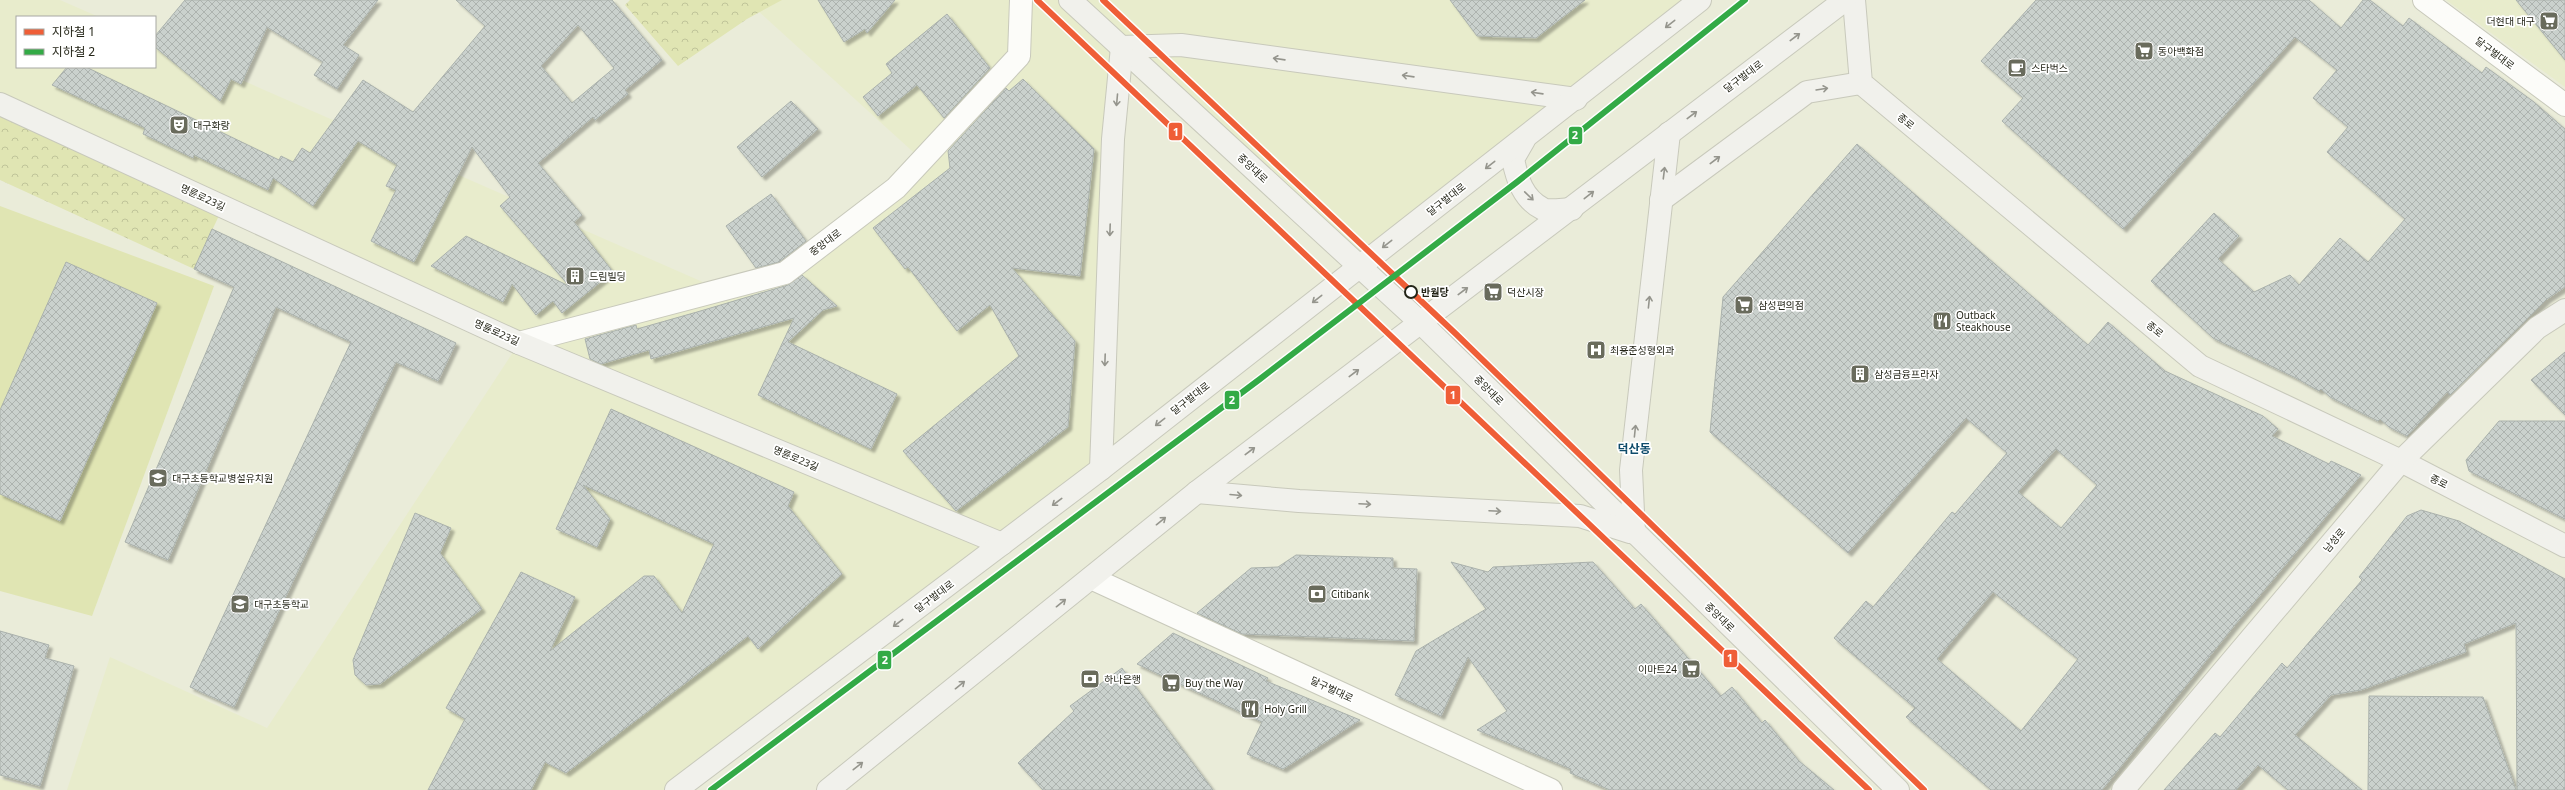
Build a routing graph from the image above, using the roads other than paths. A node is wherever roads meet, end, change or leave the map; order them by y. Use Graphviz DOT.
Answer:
graph roads {
  1 [pos="1021,0"];
  2 [pos="1070,0"];
  3 [pos="1700,0"];
  4 [pos="1845,0"];
  5 [pos="1854,0"];
  6 [pos="2424,0"];
  7 [pos="1122,47"];
  8 [pos="1861,83"];
  9 [pos="1576,99"];
  10 [pos="0,104"];
  11 [pos="2565,105"];
  12 [pos="1668,133"];
  13 [pos="1526,137"];
  14 [pos="1661,200"];
  15 [pos="1572,209"];
  16 [pos="1359,266"];
  17 [pos="2565,310"];
  18 [pos="1421,322"];
  19 [pos="520,343"];
  20 [pos="2401,461"];
  21 [pos="1102,469"];
  22 [pos="1197,492"];
  23 [pos="1634,533"];
  24 [pos="1002,544"];
  25 [pos="2565,546"];
  26 [pos="1091,578"];
  27 [pos="676,790"];
  28 [pos="828,790"];
  29 [pos="1551,790"];
  30 [pos="1898,790"];
  31 [pos="2123,790"];
  1 -- 19 [label="street, 중앙대로"];
  2 -- 7 [label="main road, 중앙대로"];
  3 -- 9 [label="main road, 달구벌대로, one-way"];
  12 -- 4 [label="main road, 달구벌대로, one-way"];
  5 -- 8 [label="main road"];
  6 -- 11 [label="street, 달구벌대로"];
  9 -- 7 [label="main road, one-way"];
  7 -- 16 [label="main road, 중앙대로"];
  7 -- 21 [label="main road, one-way"];
  14 -- 8 [label="main road, one-way"];
  8 -- 20 [label="main road, 종로"];
  9 -- 13 [label="main road, 달구벌대로"];
  10 -- 19 [label="main road, 명륜로23길"];
  14 -- 12 [label="main road, one-way"];
  15 -- 12 [label="main road, 달구벌대로, one-way"];
  13 -- 15 [label="main road, one-way"];
  13 -- 16 [label="main road, 달구벌대로, one-way"];
  23 -- 14 [label="main road, one-way"];
  18 -- 15 [label="main road, 달구벌대로, one-way"];
  16 -- 18 [label="main road, 중앙대로"];
  16 -- 21 [label="main road, 달구벌대로, one-way"];
  17 -- 20 [label="main road, 남성로"];
  22 -- 18 [label="main road, 달구벌대로, one-way"];
  18 -- 23 [label="main road, 중앙대로"];
  19 -- 24 [label="main road, 명륜로23길"];
  20 -- 25 [label="main road, 종로"];
  20 -- 31 [label="main road, 남성로"];
  21 -- 24 [label="main road, 달구벌대로, one-way"];
  22 -- 23 [label="main road, one-way"];
  26 -- 22 [label="main road, 달구벌대로, one-way"];
  23 -- 30 [label="main road, 중앙대로"];
  24 -- 27 [label="main road, 달구벌대로, one-way"];
  28 -- 26 [label="main road, 달구벌대로, one-way"];
  26 -- 29 [label="street, 달구벌대로"];
}
